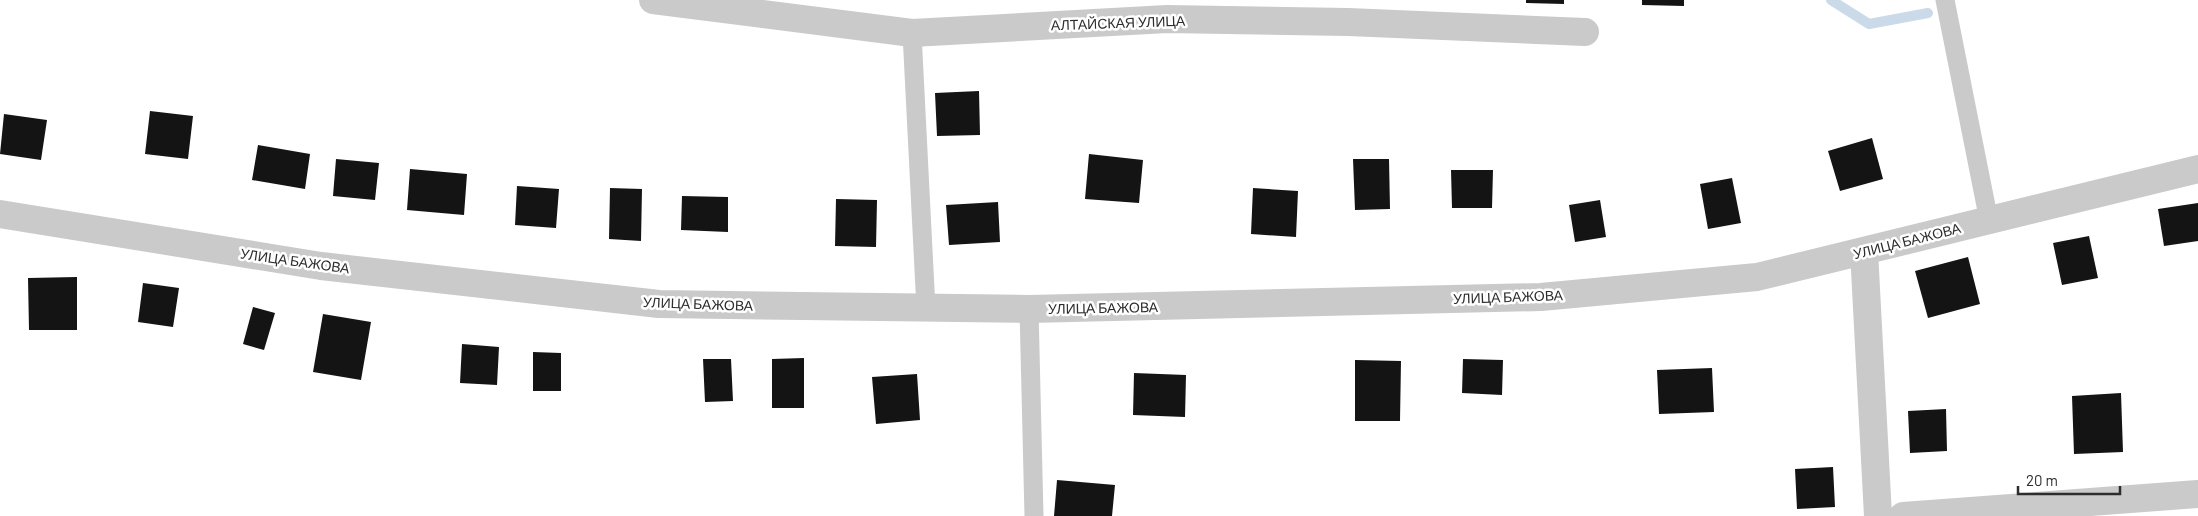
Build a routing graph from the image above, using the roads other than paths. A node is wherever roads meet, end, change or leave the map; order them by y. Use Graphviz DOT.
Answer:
graph roads {
  1 [pos="653,0"];
  2 [pos="1945,0"];
  3 [pos="1585,32"];
  4 [pos="912,33"];
  5 [pos="2198,169"];
  6 [pos="0,214"];
  7 [pos="1989,221"];
  8 [pos="1864,251"];
  9 [pos="926,308"];
  10 [pos="1030,309"];
  11 [pos="2198,494"];
  12 [pos="1034,516"];
  13 [pos="1878,516"];
  14 [pos="1902,516"];
  1 -- 4 [label="street, АЛТАЙСКАЯ УЛИЦА"];
  2 -- 7 [label="lane"];
  3 -- 4 [label="street, АЛТАЙСКАЯ УЛИЦА"];
  4 -- 9 [label="lane"];
  5 -- 7 [label="street, УЛИЦА БАЖОВА"];
  6 -- 9 [label="street, УЛИЦА БАЖОВА"];
  7 -- 8 [label="street, УЛИЦА БАЖОВА"];
  8 -- 10 [label="street, УЛИЦА БАЖОВА"];
  8 -- 13 [label="street"];
  9 -- 10 [label="street, УЛИЦА БАЖОВА"];
  10 -- 12 [label="lane"];
  11 -- 14 [label="street"];
}
